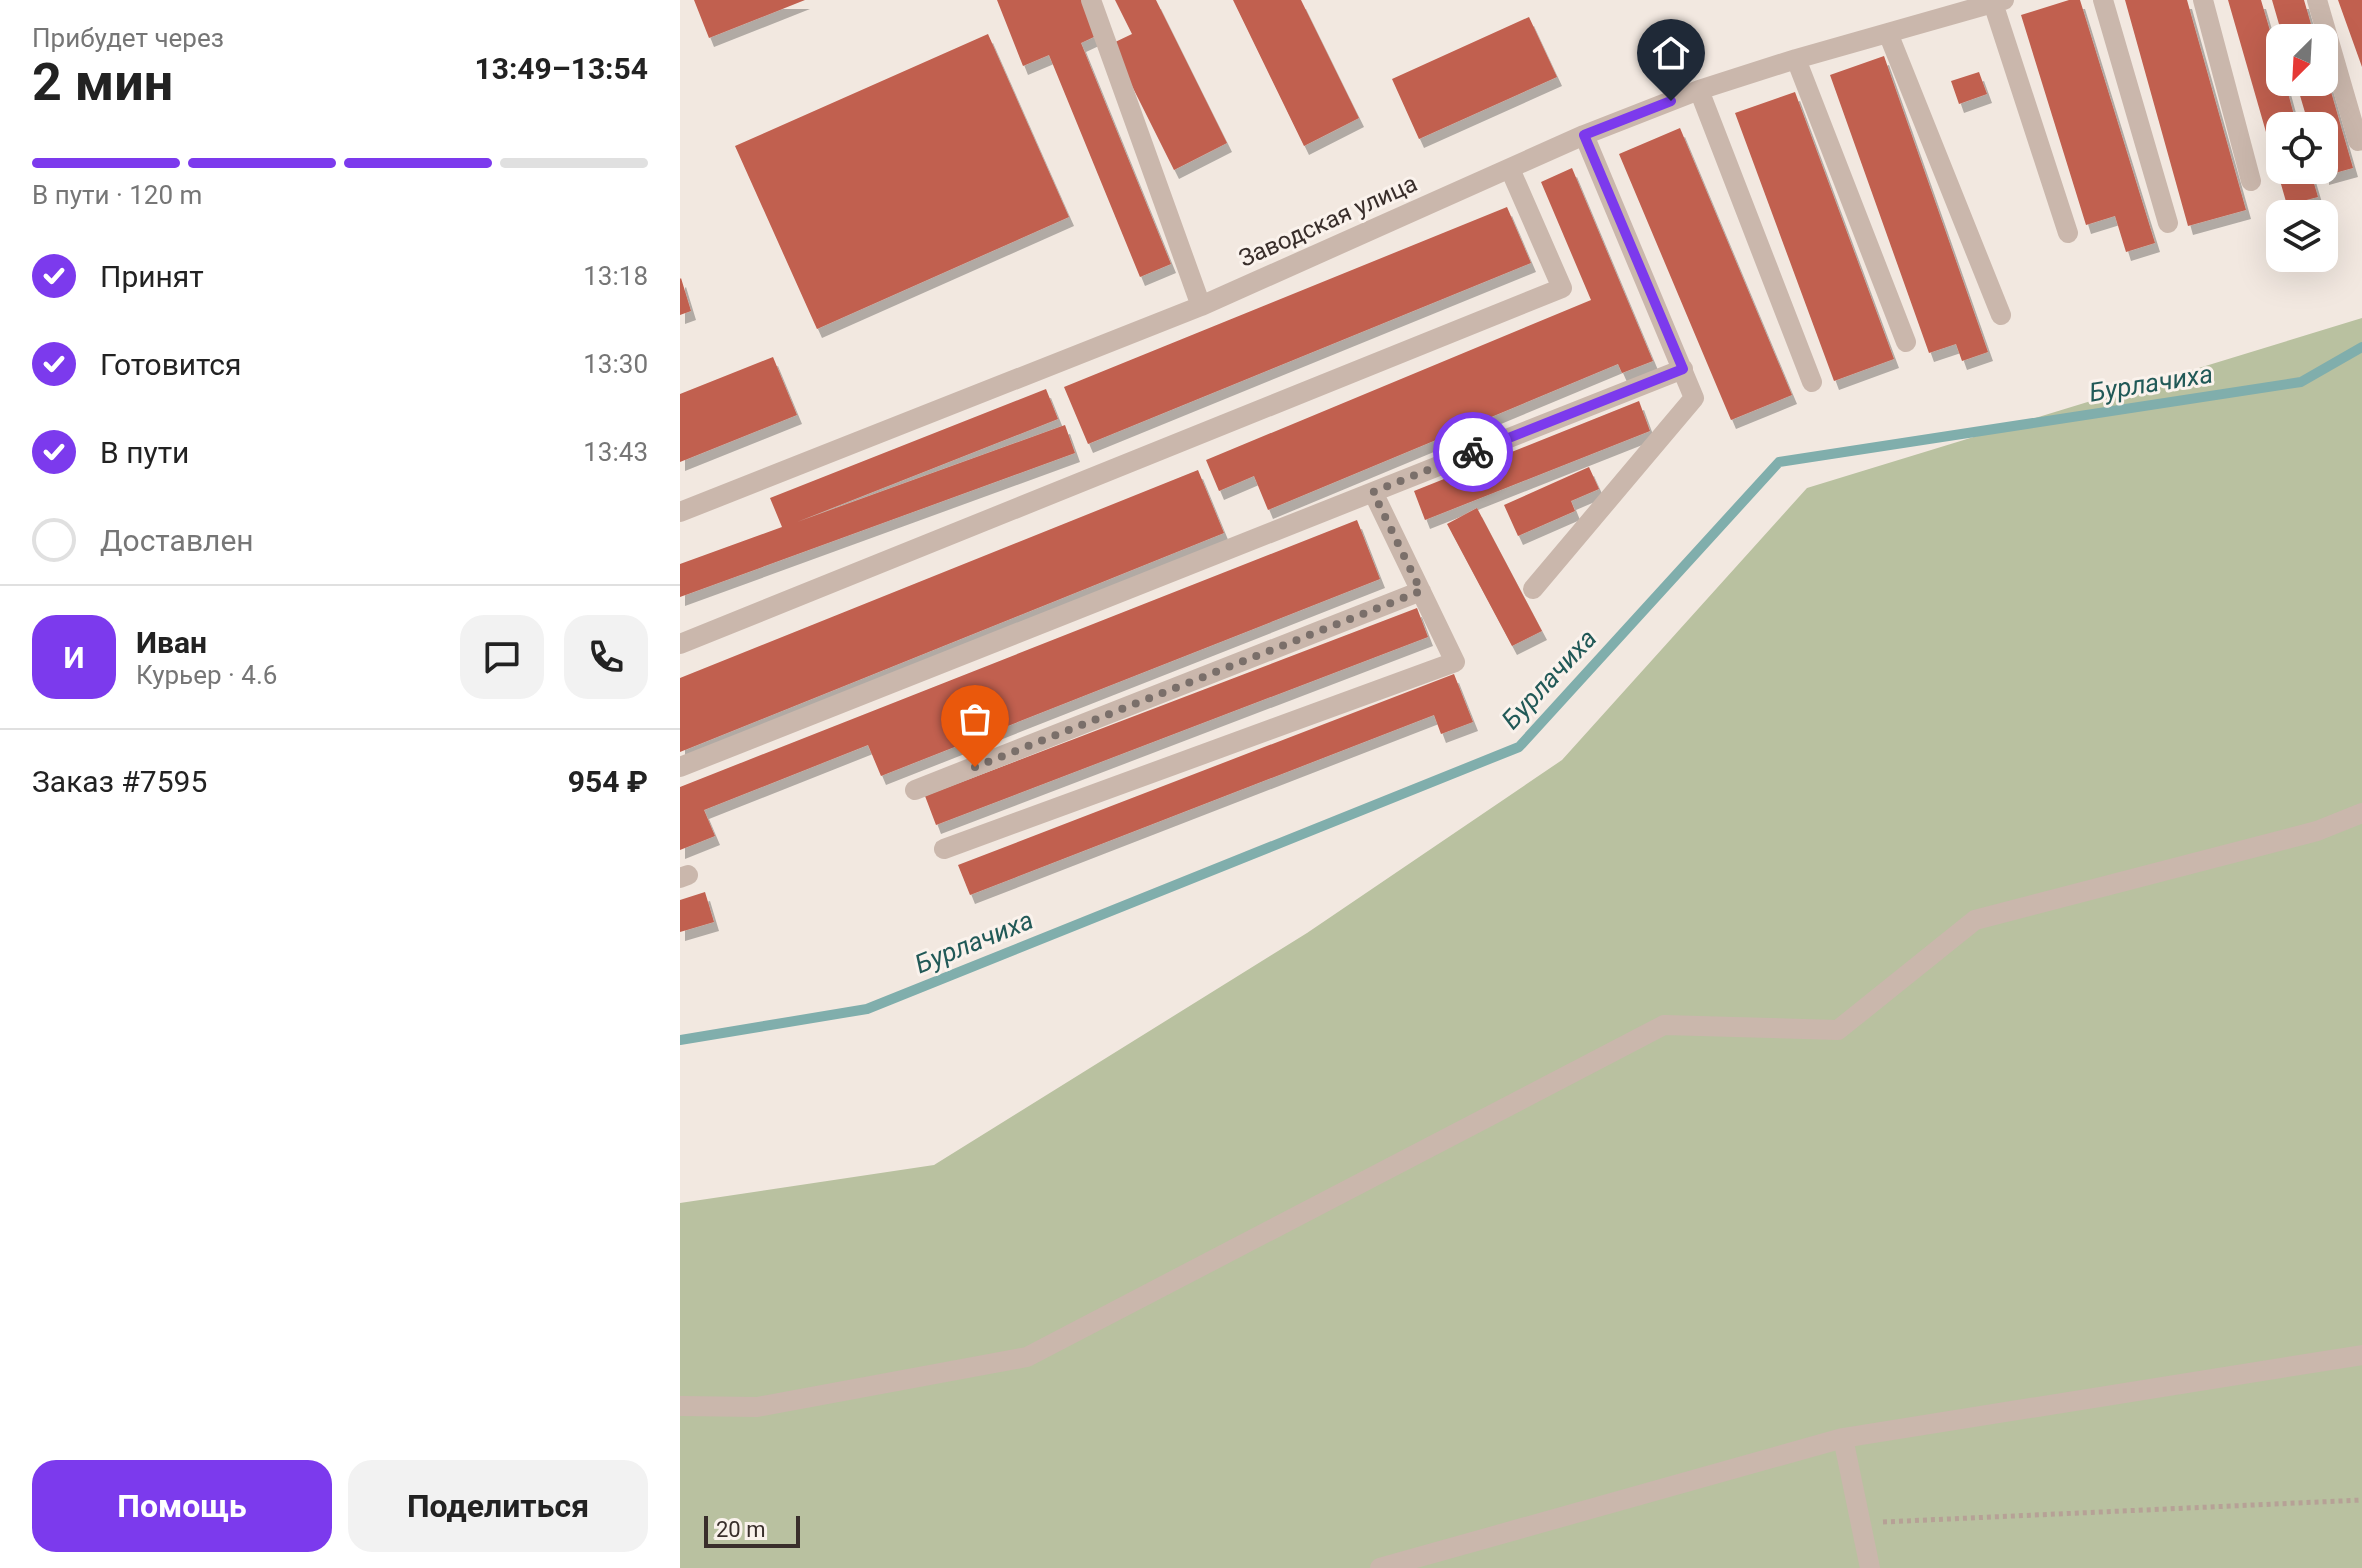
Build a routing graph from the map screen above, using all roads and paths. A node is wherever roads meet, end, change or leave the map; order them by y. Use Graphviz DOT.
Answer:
graph roads {
  1 [pos="1091,0"];
  2 [pos="2103,0"];
  3 [pos="2203,0"];
  4 [pos="2317,0"];
  5 [pos="1998,2"];
  6 [pos="1888,33"];
  7 [pos="1796,59"];
  8 [pos="1699,90"];
  9 [pos="1584,135"];
  10 [pos="2358,141"];
  11 [pos="1510,169"];
  12 [pos="2251,181"];
  13 [pos="2168,223"];
  14 [pos="2068,233"];
  15 [pos="1201,306"];
  16 [pos="2001,315"];
  17 [pos="1906,342"];
  18 [pos="1683,369"];
  19 [pos="1812,382"];
  20 [pos="1373,492"];
  21 [pos="680,512"];
  22 [pos="1533,589"];
  23 [pos="1421,591"];
  24 [pos="680,644"];
  25 [pos="680,767"];
  26 [pos="915,790"];
  27 [pos="2362,813"];
  28 [pos="944,849"];
  29 [pos="2362,1355"];
  30 [pos="680,1406"];
  31 [pos="1843,1438"];
  32 [pos="2362,1500"];
  33 [pos="1861,1523"];
  34 [pos="1380,1568"];
  35 [pos="1870,1568"];
  1 -- 15 [label="street"];
  2 -- 13 [label="street"];
  3 -- 12 [label="street"];
  4 -- 10 [label="street"];
  5 -- 6 [label="street, Заводская улица"];
  5 -- 14 [label="street"];
  6 -- 7 [label="street, Заводская улица"];
  6 -- 16 [label="street"];
  7 -- 8 [label="street, Заводская улица"];
  7 -- 17 [label="street"];
  8 -- 9 [label="street, Заводская улица"];
  8 -- 19 [label="street"];
  9 -- 11 [label="street, Заводская улица"];
  9 -- 18 [label="street"];
  11 -- 15 [label="street, Заводская улица"];
  11 -- 24 [label="street"];
  15 -- 21 [label="street, Заводская улица"];
  18 -- 20 [label="street"];
  18 -- 22 [label="street"];
  20 -- 23 [label="street"];
  20 -- 25 [label="street"];
  23 -- 26 [label="street"];
  23 -- 28 [label="street"];
  27 -- 30 [label="street"];
  29 -- 31 [label="street"];
  31 -- 33 [label="street"];
  31 -- 34 [label="street"];
  32 -- 33 [label="path"];
  33 -- 35 [label="street"];
}
